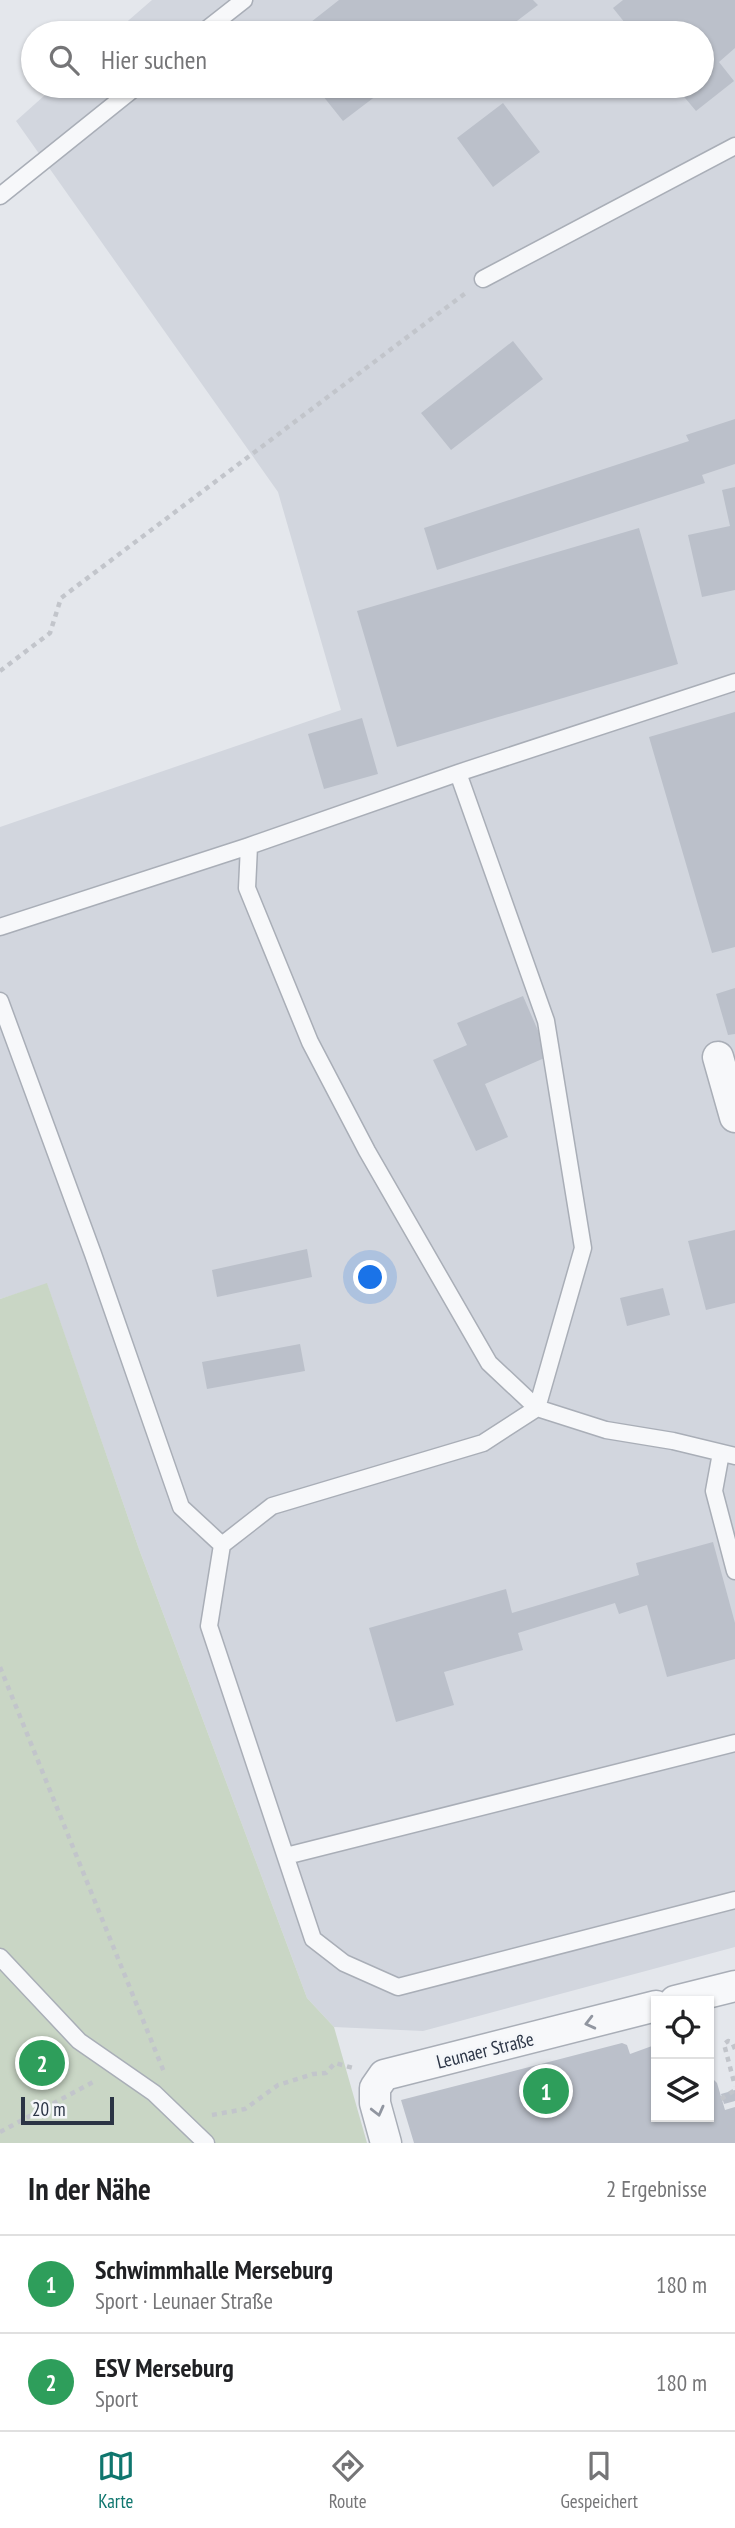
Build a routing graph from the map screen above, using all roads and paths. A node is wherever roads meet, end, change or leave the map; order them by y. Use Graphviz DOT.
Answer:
graph roads {
  1 [pos="244,0"];
  2 [pos="217,21"];
  3 [pos="122,98"];
  4 [pos="735,146"];
  5 [pos="0,197"];
  6 [pos="483,279"];
  7 [pos="0,671"];
  8 [pos="735,682"];
  9 [pos="458,773"];
  10 [pos="249,846"];
  11 [pos="0,927"];
  12 [pos="0,1001"];
  13 [pos="718,1056"];
  14 [pos="735,1117"];
  15 [pos="537,1408"];
  16 [pos="728,1454"];
  17 [pos="222,1545"];
  18 [pos="735,1571"];
  19 [pos="0,1667"];
  20 [pos="735,1743"];
  21 [pos="286,1856"];
  22 [pos="735,1900"];
  23 [pos="0,1956"];
  24 [pos="735,1986"];
  25 [pos="695,1996"];
  26 [pos="651,2007"];
  27 [pos="735,2049"];
  28 [pos="118,2069"];
  29 [pos="165,2075"];
  30 [pos="379,2083"];
  31 [pos="735,2088"];
  32 [pos="735,2096"];
  33 [pos="180,2119"];
  34 [pos="0,2132"];
  35 [pos="206,2143"];
  36 [pos="386,2143"];
  1 -- 2 [label="lane"];
  3 -- 5 [label="lane"];
  4 -- 6 [label="lane"];
  6 -- 7 [label="path"];
  8 -- 9 [label="lane"];
  9 -- 10 [label="lane"];
  9 -- 15 [label="lane"];
  10 -- 11 [label="lane"];
  10 -- 15 [label="lane"];
  12 -- 17 [label="lane"];
  13 -- 14 [label="street"];
  15 -- 16 [label="lane"];
  15 -- 17 [label="lane"];
  16 -- 18 [label="lane"];
  17 -- 21 [label="lane"];
  19 -- 29 [label="path"];
  20 -- 21 [label="lane"];
  21 -- 22 [label="lane"];
  23 -- 28 [label="lane"];
  24 -- 25 [label="street"];
  26 -- 30 [label="street, Leunaer Straße, one-way"];
  27 -- 31 [label="path"];
  28 -- 33 [label="lane"];
  28 -- 34 [label="path"];
  30 -- 33 [label="path"];
  30 -- 36 [label="street, one-way"];
  31 -- 32 [label="path"];
  33 -- 35 [label="lane"];
}
